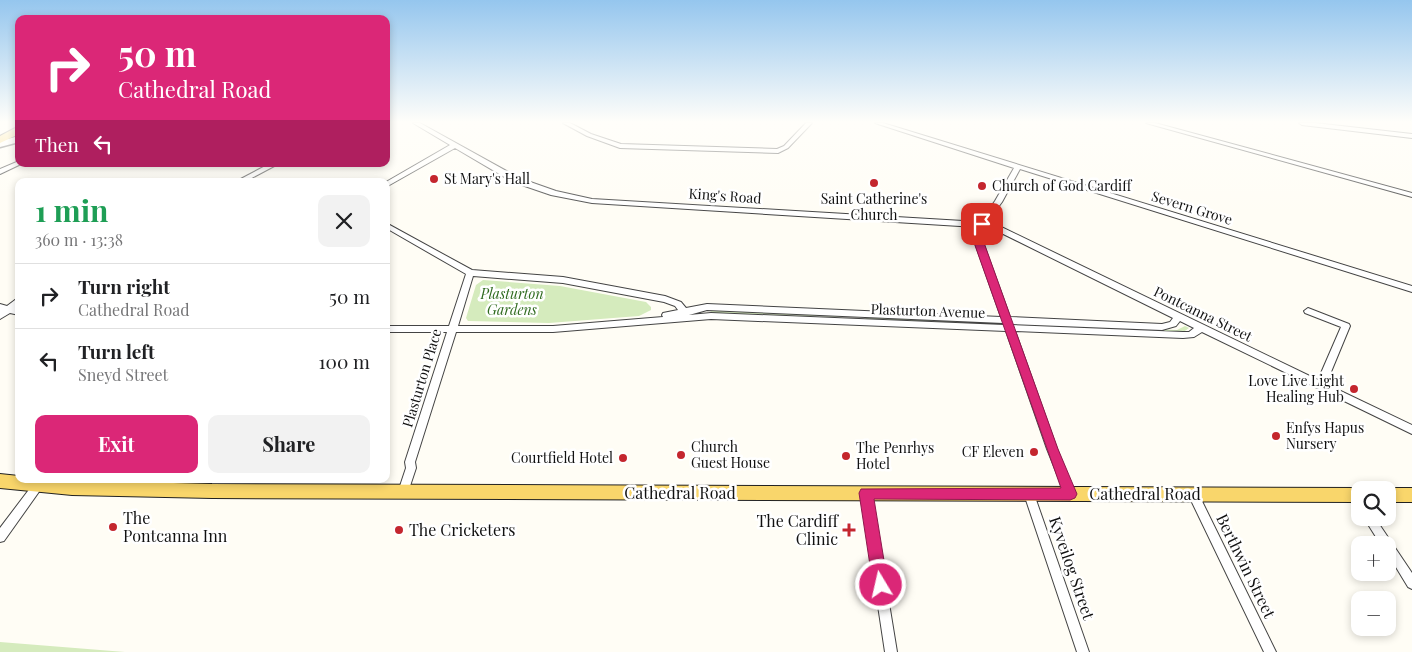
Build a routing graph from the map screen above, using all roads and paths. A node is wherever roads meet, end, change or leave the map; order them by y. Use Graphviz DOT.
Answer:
graph roads {
  1 [pos="440,153"];
  2 [pos="470,153"];
  3 [pos="977,153"];
  4 [pos="1260,153"];
  5 [pos="15,166"];
  6 [pos="1018,166"];
  7 [pos="268,167"];
  8 [pos="0,172"];
  9 [pos="247,178"];
  10 [pos="390,183"];
  11 [pos="1412,195"];
  12 [pos="982,224"];
  13 [pos="390,227"];
  14 [pos="470,273"];
  15 [pos="1412,289"];
  16 [pos="4,308"];
  17 [pos="1308,311"];
  18 [pos="686,314"];
  19 [pos="0,316"];
  20 [pos="1178,317"];
  21 [pos="1008,324"];
  22 [pos="452,328"];
  23 [pos="1202,328"];
  24 [pos="390,329"];
  25 [pos="1320,386"];
  26 [pos="1412,430"];
  27 [pos="0,481"];
  28 [pos="15,481"];
  29 [pos="39,483"];
  30 [pos="59,483"];
  31 [pos="403,492"];
  32 [pos="866,493"];
  33 [pos="1029,494"];
  34 [pos="1070,494"];
  35 [pos="1193,494"];
  36 [pos="1396,495"];
  37 [pos="1412,495"];
  38 [pos="1351,498"];
  39 [pos="0,537"];
  40 [pos="1396,559"];
  41 [pos="1412,583"];
  42 [pos="892,652"];
  43 [pos="1083,652"];
  44 [pos="1270,652"];
  1 -- 10 [label="street"];
  2 -- 12 [label="street, King's Road"];
  3 -- 6 [label="street, Severn Grove"];
  4 -- 11 [label="street"];
  5 -- 8 [label="street"];
  6 -- 12 [label="street"];
  6 -- 15 [label="street, Severn Grove"];
  7 -- 9 [label="street"];
  12 -- 20 [label="street, Pontcanna Street"];
  12 -- 21 [label="street"];
  13 -- 14 [label="street"];
  14 -- 18 [label="street"];
  14 -- 22 [label="street, Plasturton Place"];
  16 -- 19 [label="street"];
  17 -- 25 [label="street"];
  18 -- 21 [label="street, Plasturton Avenue"];
  18 -- 22 [label="street"];
  20 -- 21 [label="street, Plasturton Avenue"];
  20 -- 23 [label="street, Pontcanna Street"];
  21 -- 23 [label="street, Plasturton Avenue"];
  21 -- 34 [label="street"];
  22 -- 24 [label="street"];
  22 -- 31 [label="street, Plasturton Place"];
  23 -- 25 [label="street, Pontcanna Street"];
  25 -- 26 [label="street, Pontcanna Street"];
  27 -- 28 [label="main road, Cathedral Road"];
  29 -- 39 [label="street"];
  30 -- 31 [label="main road, Cathedral Road"];
  31 -- 32 [label="main road, Cathedral Road"];
  32 -- 33 [label="main road, Cathedral Road"];
  32 -- 42 [label="street"];
  33 -- 34 [label="main road, Cathedral Road"];
  33 -- 43 [label="street, Kyveilog Street"];
  34 -- 35 [label="main road, Cathedral Road"];
  35 -- 38 [label="main road, Cathedral Road"];
  35 -- 44 [label="street, Berthwin Street"];
  36 -- 37 [label="main road"];
  40 -- 41 [label="street"];
}
